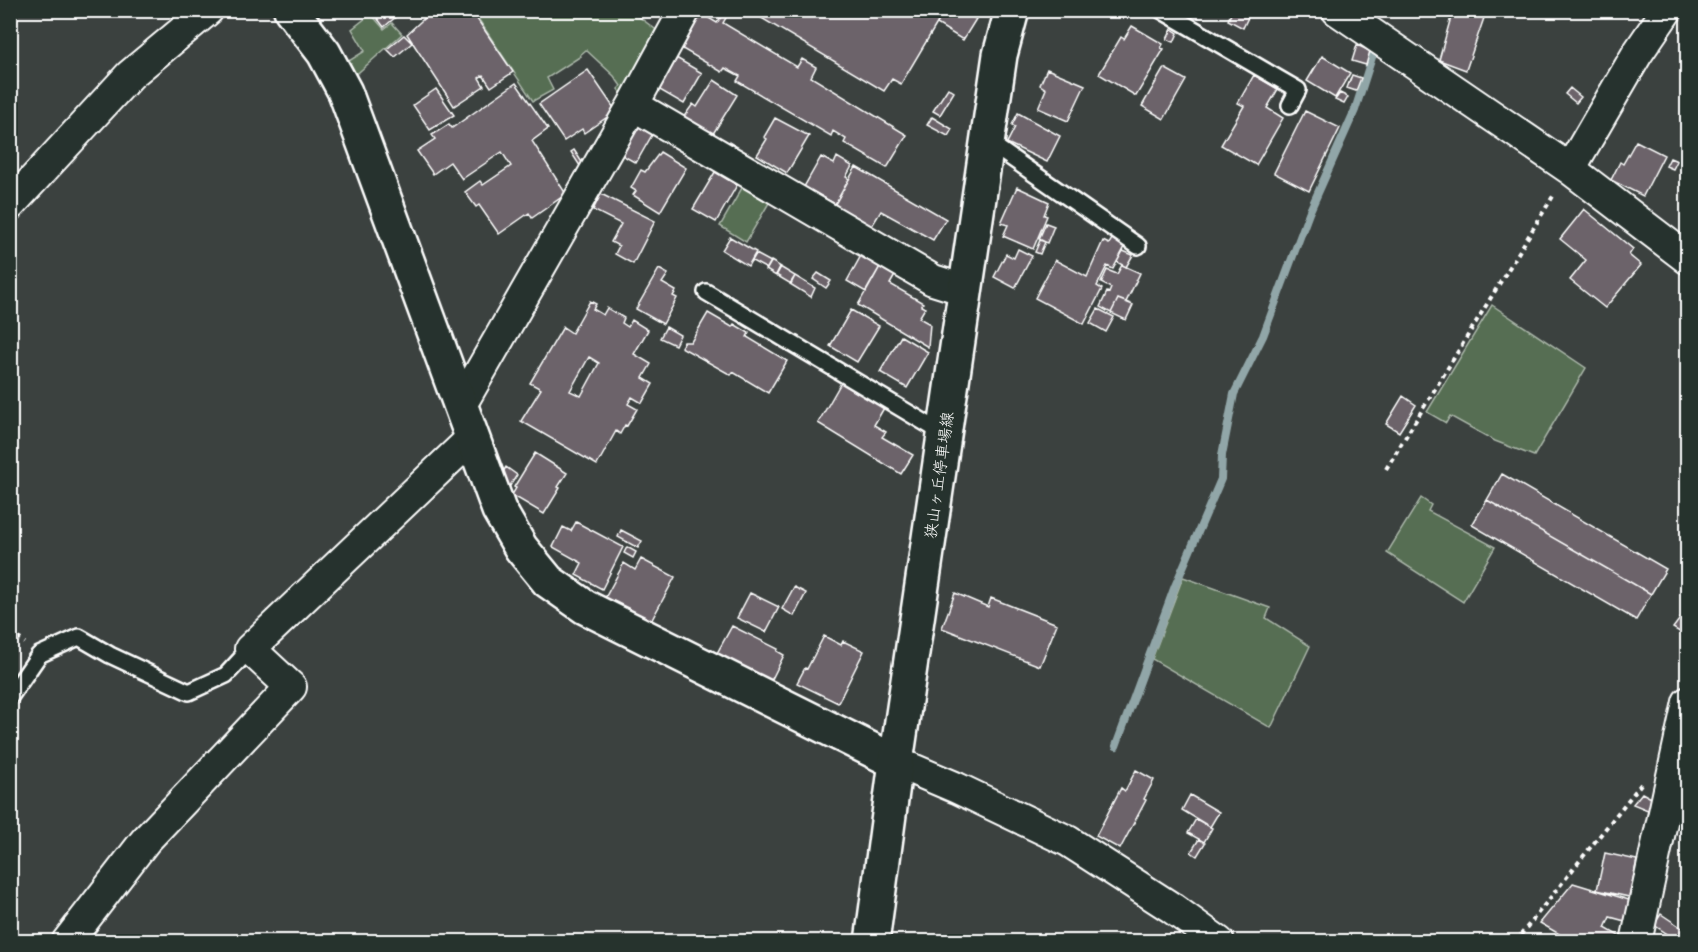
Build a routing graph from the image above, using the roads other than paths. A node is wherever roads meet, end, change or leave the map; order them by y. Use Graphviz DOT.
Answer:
graph roads {
  1 [pos="208,10"];
  2 [pos="291,10"];
  3 [pos="685,10"];
  4 [pos="1012,10"];
  5 [pos="1161,10"];
  6 [pos="1337,10"];
  7 [pos="1666,10"];
  8 [pos="633,105"];
  9 [pos="1290,105"];
  10 [pos="987,141"];
  11 [pos="1569,170"];
  12 [pos="10,205"];
  13 [pos="1138,246"];
  14 [pos="1688,259"];
  15 [pos="965,290"];
  16 [pos="706,292"];
  17 [pos="460,405"];
  18 [pos="944,434"];
  19 [pos="472,437"];
  20 [pos="250,649"];
  21 [pos="10,697"];
  22 [pos="1688,702"];
  23 [pos="896,762"];
  24 [pos="67,942"];
  25 [pos="873,942"];
  26 [pos="1219,942"];
  27 [pos="1636,942"];
  1 -- 12 [label="street"];
  2 -- 17 [label="street"];
  3 -- 8 [label="street"];
  4 -- 10 [label="street, 狭山ヶ丘停車場線"];
  5 -- 9 [label="lane"];
  6 -- 11 [label="street"];
  7 -- 11 [label="street"];
  8 -- 15 [label="street"];
  8 -- 17 [label="street"];
  10 -- 13 [label="lane"];
  10 -- 15 [label="street, 狭山ヶ丘停車場線"];
  11 -- 14 [label="street"];
  15 -- 18 [label="street, 狭山ヶ丘停車場線"];
  16 -- 18 [label="lane"];
  17 -- 19 [label="street"];
  18 -- 23 [label="street, 狭山ヶ丘停車場線"];
  19 -- 20 [label="street"];
  19 -- 23 [label="street"];
  20 -- 21 [label="lane"];
  20 -- 24 [label="street"];
  22 -- 27 [label="street"];
  23 -- 25 [label="street, 狭山ヶ丘停車場線"];
  23 -- 26 [label="street"];
}
